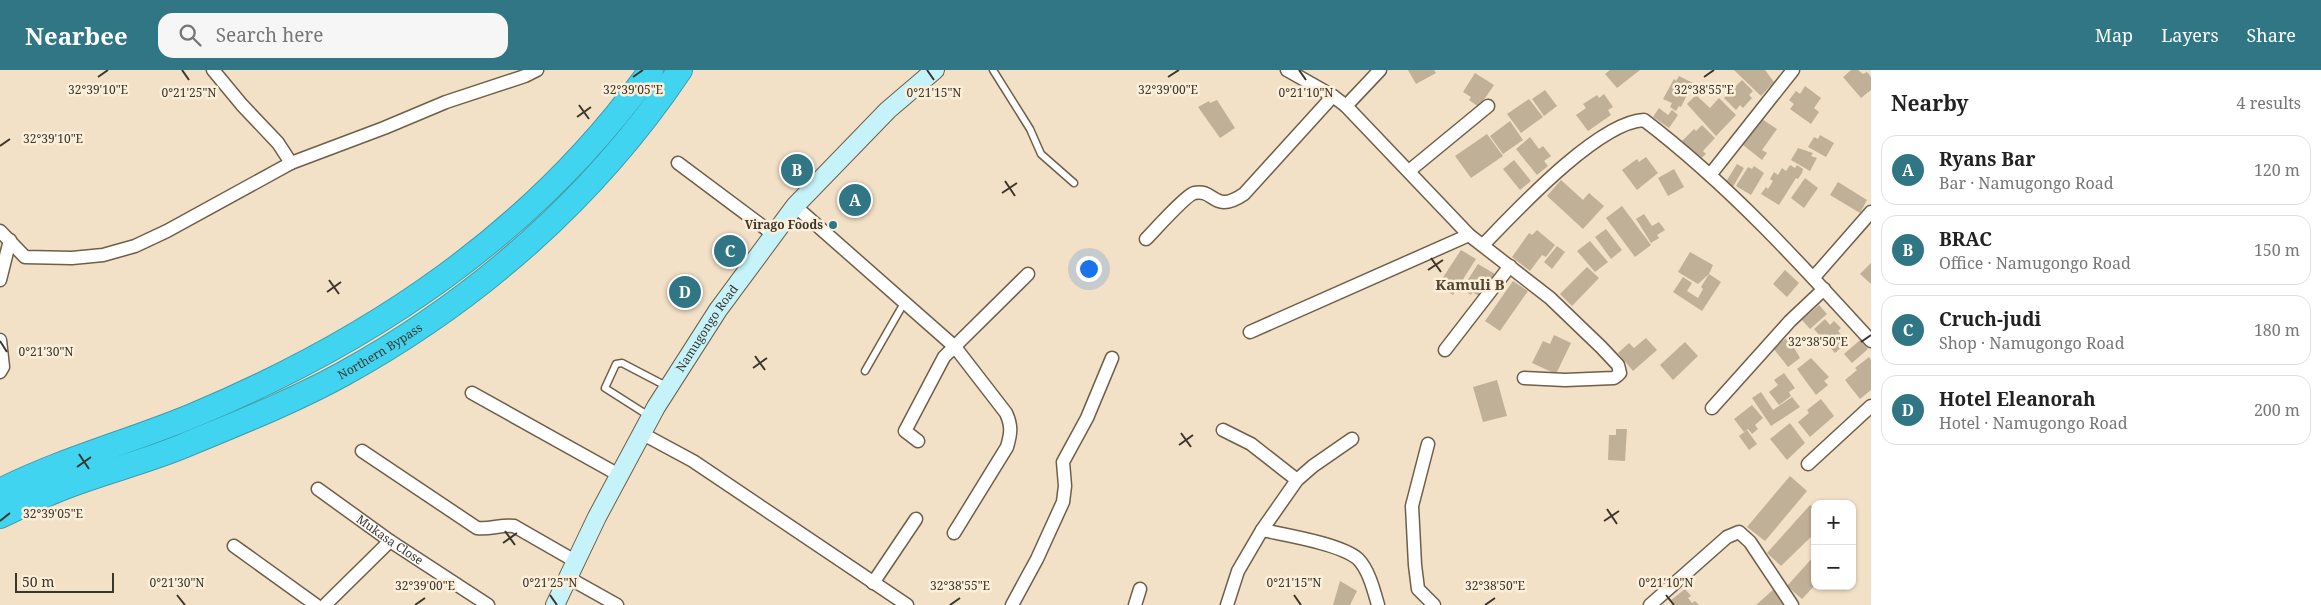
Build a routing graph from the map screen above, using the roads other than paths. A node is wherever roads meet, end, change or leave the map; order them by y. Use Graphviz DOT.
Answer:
graph roads {
  1 [pos="213,70"];
  2 [pos="537,70"];
  3 [pos="651,70"];
  4 [pos="680,70"];
  5 [pos="934,70"];
  6 [pos="993,70"];
  7 [pos="1287,70"];
  8 [pos="1380,70"];
  9 [pos="1792,70"];
  10 [pos="1333,96"];
  11 [pos="1346,106"];
  12 [pos="1488,106"];
  13 [pos="291,163"];
  14 [pos="678,163"];
  15 [pos="1409,171"];
  16 [pos="1710,175"];
  17 [pos="1074,183"];
  18 [pos="795,206"];
  19 [pos="1871,212"];
  20 [pos="0,231"];
  21 [pos="773,234"];
  22 [pos="1469,235"];
  23 [pos="1146,239"];
  24 [pos="10,240"];
  25 [pos="1483,246"];
  26 [pos="1510,266"];
  27 [pos="1028,274"];
  28 [pos="1814,277"];
  29 [pos="0,280"];
  30 [pos="1824,289"];
  31 [pos="904,303"];
  32 [pos="1250,332"];
  33 [pos="0,340"];
  34 [pos="1871,341"];
  35 [pos="955,347"];
  36 [pos="1445,350"];
  37 [pos="1112,358"];
  38 [pos="865,371"];
  39 [pos="0,372"];
  40 [pos="1524,378"];
  41 [pos="668,387"];
  42 [pos="472,393"];
  43 [pos="1871,406"];
  44 [pos="1712,408"];
  45 [pos="650,417"];
  46 [pos="1224,430"];
  47 [pos="641,433"];
  48 [pos="1352,439"];
  49 [pos="918,441"];
  50 [pos="1428,444"];
  51 [pos="362,451"];
  52 [pos="1808,464"];
  53 [pos="619,475"];
  54 [pos="1296,480"];
  55 [pos="318,488"];
  56 [pos="0,491"];
  57 [pos="0,516"];
  58 [pos="916,519"];
  59 [pos="1262,530"];
  60 [pos="954,533"];
  61 [pos="390,541"];
  62 [pos="234,546"];
  63 [pos="575,561"];
  64 [pos="567,577"];
  65 [pos="873,583"];
  66 [pos="1140,589"];
  67 [pos="316,605"];
  68 [pos="325,605"];
  69 [pos="488,605"];
  70 [pos="555,605"];
  71 [pos="617,605"];
  72 [pos="907,605"];
  73 [pos="1012,605"];
  74 [pos="1135,605"];
  75 [pos="1227,605"];
  76 [pos="1378,605"];
  77 [pos="1434,605"];
  78 [pos="1650,605"];
  79 [pos="1792,605"];
  1 -- 13 [label="street"];
  2 -- 13 [label="street"];
  3 -- 56 [label="highway"];
  4 -- 57 [label="highway, Northern Bypass"];
  5 -- 18 [label="main road, Namugongo Road"];
  6 -- 17 [label="lane"];
  7 -- 10 [label="street"];
  8 -- 11 [label="street"];
  9 -- 16 [label="street"];
  10 -- 11 [label="street"];
  10 -- 23 [label="street"];
  11 -- 15 [label="street"];
  12 -- 15 [label="street"];
  13 -- 24 [label="street"];
  14 -- 21 [label="street"];
  15 -- 22 [label="street"];
  16 -- 25 [label="street"];
  16 -- 28 [label="street"];
  18 -- 21 [label="main road, Namugongo Road"];
  18 -- 31 [label="street"];
  19 -- 28 [label="street"];
  20 -- 24 [label="street"];
  21 -- 41 [label="main road, Namugongo Road"];
  22 -- 25 [label="street"];
  22 -- 32 [label="street"];
  24 -- 29 [label="street"];
  25 -- 26 [label="street"];
  26 -- 36 [label="street"];
  26 -- 40 [label="street"];
  27 -- 35 [label="street"];
  28 -- 30 [label="street"];
  30 -- 34 [label="street"];
  30 -- 44 [label="street"];
  31 -- 35 [label="street"];
  31 -- 38 [label="lane"];
  33 -- 39 [label="street"];
  35 -- 49 [label="street"];
  35 -- 60 [label="street"];
  37 -- 73 [label="street"];
  41 -- 45 [label="main road, Namugongo Road"];
  41 -- 45 [label="lane"];
  42 -- 53 [label="street"];
  43 -- 52 [label="street"];
  45 -- 47 [label="main road, Namugongo Road"];
  46 -- 54 [label="street"];
  47 -- 53 [label="main road, Namugongo Road"];
  47 -- 65 [label="street"];
  48 -- 54 [label="street"];
  50 -- 77 [label="street"];
  51 -- 63 [label="street"];
  53 -- 63 [label="main road, Namugongo Road"];
  54 -- 59 [label="street"];
  55 -- 61 [label="street, Mukasa Close"];
  58 -- 65 [label="street"];
  59 -- 75 [label="street"];
  59 -- 76 [label="street"];
  61 -- 68 [label="street"];
  61 -- 69 [label="street, Mukasa Close"];
  62 -- 67 [label="street"];
  63 -- 64 [label="main road, Namugongo Road"];
  64 -- 70 [label="main road, Namugongo Road"];
  64 -- 71 [label="street"];
  65 -- 72 [label="street"];
  66 -- 74 [label="street"];
  78 -- 79 [label="street"];
}
